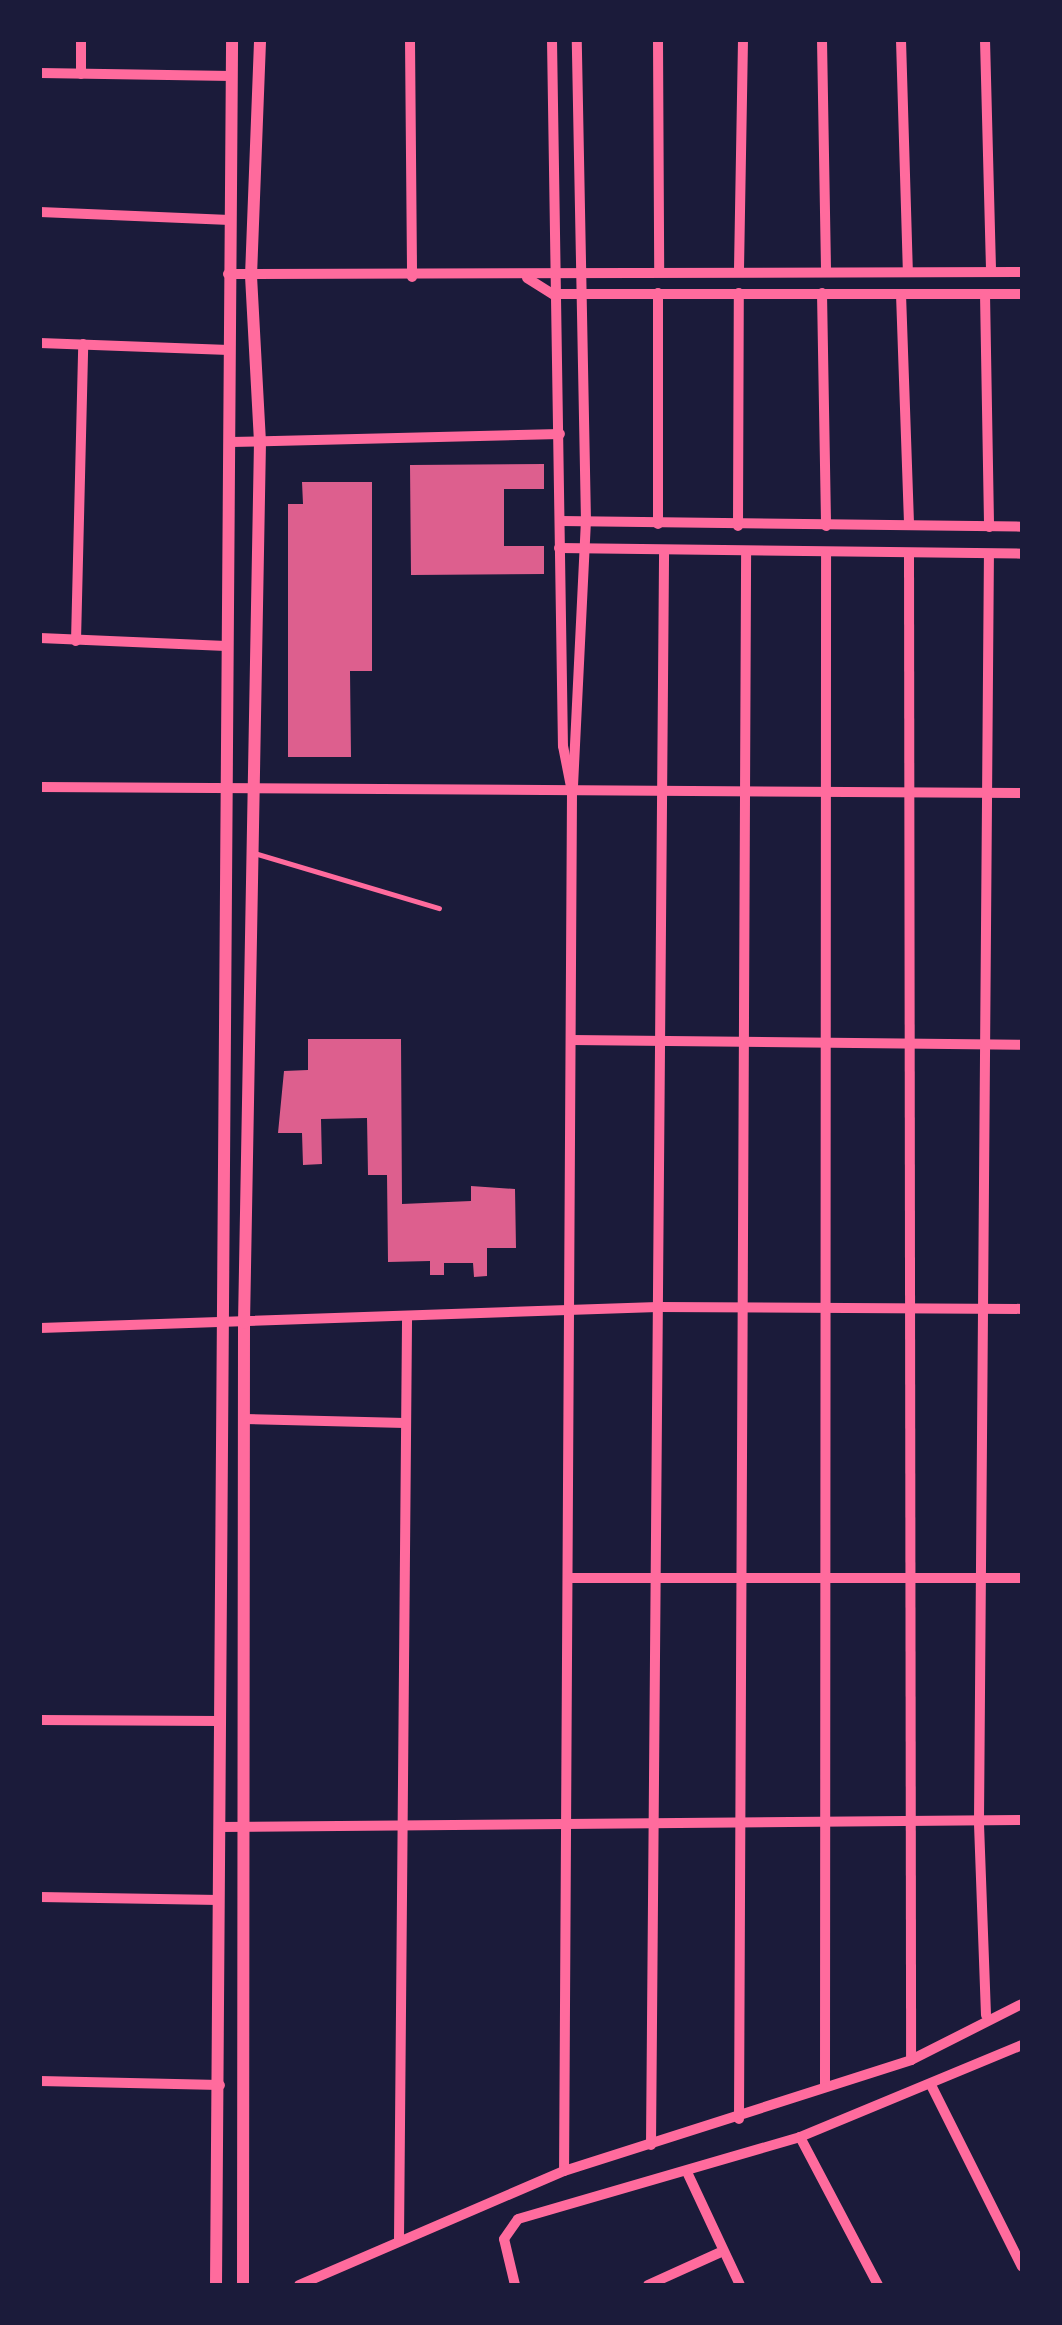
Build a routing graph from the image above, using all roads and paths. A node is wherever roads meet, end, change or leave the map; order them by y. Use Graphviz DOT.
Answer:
graph roads {
  1 [pos="81,40"];
  2 [pos="232,40"];
  3 [pos="260,40"];
  4 [pos="410,40"];
  5 [pos="552,40"];
  6 [pos="576,40"];
  7 [pos="658,40"];
  8 [pos="744,40"];
  9 [pos="822,40"];
  10 [pos="902,40"];
  11 [pos="985,40"];
  12 [pos="40,73"];
  13 [pos="80,74"];
  14 [pos="232,76"];
  15 [pos="40,212"];
  16 [pos="230,220"];
  17 [pos="587,268"];
  18 [pos="659,268"];
  19 [pos="740,269"];
  20 [pos="553,270"];
  21 [pos="826,270"];
  22 [pos="908,270"];
  23 [pos="991,271"];
  24 [pos="1022,272"];
  25 [pos="228,274"];
  26 [pos="251,276"];
  27 [pos="412,277"];
  28 [pos="528,278"];
  29 [pos="586,292"];
  30 [pos="658,293"];
  31 [pos="739,293"];
  32 [pos="822,293"];
  33 [pos="553,294"];
  34 [pos="901,294"];
  35 [pos="985,294"];
  36 [pos="1022,294"];
  37 [pos="40,343"];
  38 [pos="83,344"];
  39 [pos="229,350"];
  40 [pos="560,434"];
  41 [pos="232,442"];
  42 [pos="260,442"];
  43 [pos="561,521"];
  44 [pos="586,522"];
  45 [pos="658,524"];
  46 [pos="738,526"];
  47 [pos="826,526"];
  48 [pos="909,526"];
  49 [pos="989,527"];
  50 [pos="1022,527"];
  51 [pos="559,548"];
  52 [pos="585,548"];
  53 [pos="664,552"];
  54 [pos="746,553"];
  55 [pos="826,554"];
  56 [pos="909,554"];
  57 [pos="989,554"];
  58 [pos="1022,554"];
  59 [pos="40,638"];
  60 [pos="76,640"];
  61 [pos="226,646"];
  62 [pos="40,787"];
  63 [pos="662,790"];
  64 [pos="224,791"];
  65 [pos="250,791"];
  66 [pos="744,791"];
  67 [pos="826,791"];
  68 [pos="909,791"];
  69 [pos="572,792"];
  70 [pos="987,792"];
  71 [pos="1022,793"];
  72 [pos="251,852"];
  73 [pos="439,908"];
  74 [pos="572,1040"];
  75 [pos="660,1042"];
  76 [pos="742,1043"];
  77 [pos="910,1043"];
  78 [pos="826,1044"];
  79 [pos="985,1044"];
  80 [pos="1022,1045"];
  81 [pos="658,1306"];
  82 [pos="740,1307"];
  83 [pos="910,1307"];
  84 [pos="826,1308"];
  85 [pos="983,1309"];
  86 [pos="1022,1309"];
  87 [pos="570,1313"];
  88 [pos="407,1320"];
  89 [pos="244,1323"];
  90 [pos="223,1324"];
  91 [pos="40,1328"];
  92 [pos="244,1419"];
  93 [pos="405,1424"];
  94 [pos="568,1578"];
  95 [pos="656,1578"];
  96 [pos="738,1578"];
  97 [pos="825,1578"];
  98 [pos="910,1578"];
  99 [pos="982,1578"];
  100 [pos="1022,1578"];
  101 [pos="40,1720"];
  102 [pos="219,1720"];
  103 [pos="654,1818"];
  104 [pos="736,1818"];
  105 [pos="825,1819"];
  106 [pos="911,1819"];
  107 [pos="979,1820"];
  108 [pos="1022,1820"];
  109 [pos="567,1824"];
  110 [pos="399,1826"];
  111 [pos="219,1827"];
  112 [pos="245,1827"];
  113 [pos="40,1897"];
  114 [pos="219,1900"];
  115 [pos="1022,2004"];
  116 [pos="986,2014"];
  117 [pos="1022,2045"];
  118 [pos="911,2060"];
  119 [pos="40,2081"];
  120 [pos="220,2085"];
  121 [pos="931,2085"];
  122 [pos="825,2086"];
  123 [pos="739,2119"];
  124 [pos="800,2137"];
  125 [pos="651,2145"];
  126 [pos="564,2172"];
  127 [pos="687,2172"];
  128 [pos="399,2240"];
  129 [pos="718,2252"];
  130 [pos="1022,2268"];
  131 [pos="216,2285"];
  132 [pos="243,2285"];
  133 [pos="300,2285"];
  134 [pos="515,2285"];
  135 [pos="648,2285"];
  136 [pos="740,2285"];
  137 [pos="878,2285"];
  1 -- 13 [label="street"];
  2 -- 14 [label="street"];
  3 -- 26 [label="street"];
  4 -- 27 [label="street"];
  5 -- 20 [label="street"];
  6 -- 17 [label="street"];
  7 -- 18 [label="street"];
  8 -- 19 [label="street"];
  9 -- 21 [label="street"];
  10 -- 22 [label="street"];
  11 -- 23 [label="street"];
  12 -- 13 [label="street"];
  13 -- 14 [label="street"];
  14 -- 16 [label="street"];
  15 -- 16 [label="street"];
  16 -- 25 [label="street"];
  17 -- 18 [label="street"];
  17 -- 20 [label="street"];
  17 -- 29 [label="street"];
  18 -- 19 [label="street"];
  19 -- 21 [label="street"];
  20 -- 28 [label="street"];
  20 -- 33 [label="street"];
  21 -- 22 [label="street"];
  22 -- 23 [label="street"];
  23 -- 24 [label="street"];
  25 -- 26 [label="street"];
  25 -- 39 [label="street"];
  26 -- 27 [label="street"];
  26 -- 42 [label="street"];
  27 -- 28 [label="street"];
  28 -- 33 [label="street"];
  29 -- 30 [label="street"];
  29 -- 33 [label="street"];
  29 -- 44 [label="street"];
  30 -- 31 [label="street"];
  30 -- 45 [label="street"];
  31 -- 32 [label="street"];
  31 -- 46 [label="street"];
  32 -- 34 [label="street"];
  32 -- 47 [label="street"];
  33 -- 40 [label="street"];
  34 -- 35 [label="street"];
  34 -- 48 [label="street"];
  35 -- 36 [label="street"];
  35 -- 49 [label="street"];
  37 -- 38 [label="street"];
  38 -- 39 [label="street"];
  38 -- 60 [label="street"];
  39 -- 41 [label="street"];
  40 -- 42 [label="street"];
  40 -- 43 [label="street"];
  41 -- 42 [label="street"];
  41 -- 61 [label="street"];
  42 -- 65 [label="street"];
  43 -- 44 [label="street"];
  43 -- 51 [label="street"];
  44 -- 45 [label="street"];
  44 -- 52 [label="street"];
  45 -- 46 [label="street"];
  46 -- 47 [label="street"];
  47 -- 48 [label="street"];
  48 -- 49 [label="street"];
  49 -- 50 [label="street"];
  51 -- 52 [label="street"];
  51 -- 69 [label="street"];
  52 -- 53 [label="street"];
  52 -- 69 [label="street"];
  53 -- 54 [label="street"];
  53 -- 63 [label="street"];
  54 -- 55 [label="street"];
  54 -- 66 [label="street"];
  55 -- 56 [label="street"];
  55 -- 67 [label="street"];
  56 -- 57 [label="street"];
  56 -- 68 [label="street"];
  57 -- 58 [label="street"];
  57 -- 70 [label="street"];
  59 -- 60 [label="street"];
  60 -- 61 [label="street"];
  61 -- 64 [label="street"];
  62 -- 64 [label="street"];
  63 -- 66 [label="street"];
  63 -- 69 [label="street"];
  63 -- 75 [label="street"];
  64 -- 65 [label="street"];
  64 -- 90 [label="street"];
  65 -- 69 [label="street"];
  65 -- 72 [label="street"];
  66 -- 67 [label="street"];
  66 -- 76 [label="street"];
  67 -- 68 [label="street"];
  67 -- 78 [label="street"];
  68 -- 70 [label="street"];
  68 -- 77 [label="street"];
  69 -- 74 [label="street"];
  70 -- 71 [label="street"];
  70 -- 79 [label="street"];
  72 -- 73 [label="lane"];
  72 -- 89 [label="street"];
  74 -- 75 [label="street"];
  74 -- 87 [label="street"];
  75 -- 76 [label="street"];
  75 -- 81 [label="street"];
  76 -- 78 [label="street"];
  76 -- 82 [label="street"];
  77 -- 78 [label="street"];
  77 -- 79 [label="street"];
  77 -- 83 [label="street"];
  78 -- 84 [label="street"];
  79 -- 80 [label="street"];
  79 -- 85 [label="street"];
  81 -- 82 [label="street"];
  81 -- 87 [label="street"];
  81 -- 95 [label="street"];
  82 -- 84 [label="street"];
  82 -- 96 [label="street"];
  83 -- 84 [label="street"];
  83 -- 85 [label="street"];
  83 -- 98 [label="street"];
  84 -- 97 [label="street"];
  85 -- 86 [label="street"];
  85 -- 99 [label="street"];
  87 -- 88 [label="street"];
  87 -- 94 [label="street"];
  88 -- 89 [label="street"];
  88 -- 93 [label="street"];
  89 -- 90 [label="street"];
  89 -- 92 [label="street"];
  90 -- 91 [label="street"];
  90 -- 102 [label="street"];
  92 -- 93 [label="street"];
  92 -- 112 [label="street"];
  93 -- 110 [label="street"];
  94 -- 95 [label="street"];
  94 -- 109 [label="street"];
  95 -- 96 [label="street"];
  95 -- 103 [label="street"];
  96 -- 97 [label="street"];
  96 -- 104 [label="street"];
  97 -- 98 [label="street"];
  97 -- 105 [label="street"];
  98 -- 99 [label="street"];
  98 -- 106 [label="street"];
  99 -- 100 [label="street"];
  99 -- 107 [label="street"];
  101 -- 102 [label="street"];
  102 -- 111 [label="street"];
  103 -- 104 [label="street"];
  103 -- 109 [label="street"];
  103 -- 125 [label="street"];
  104 -- 105 [label="street"];
  104 -- 123 [label="street"];
  105 -- 106 [label="street"];
  105 -- 122 [label="street"];
  106 -- 107 [label="street"];
  106 -- 118 [label="street"];
  107 -- 108 [label="street"];
  107 -- 116 [label="street"];
  109 -- 110 [label="street"];
  109 -- 126 [label="street"];
  110 -- 112 [label="street"];
  110 -- 128 [label="street"];
  111 -- 112 [label="street"];
  111 -- 114 [label="street"];
  112 -- 132 [label="street"];
  113 -- 114 [label="street"];
  114 -- 120 [label="street"];
  115 -- 116 [label="street"];
  116 -- 118 [label="street"];
  117 -- 121 [label="street"];
  118 -- 122 [label="street"];
  119 -- 120 [label="street"];
  120 -- 131 [label="street"];
  121 -- 124 [label="street"];
  121 -- 130 [label="street"];
  122 -- 123 [label="street"];
  123 -- 125 [label="street"];
  124 -- 127 [label="street"];
  124 -- 137 [label="street"];
  125 -- 126 [label="street"];
  126 -- 128 [label="street"];
  127 -- 129 [label="street"];
  127 -- 134 [label="street"];
  128 -- 133 [label="street"];
  129 -- 135 [label="street"];
  129 -- 136 [label="street"];
}
